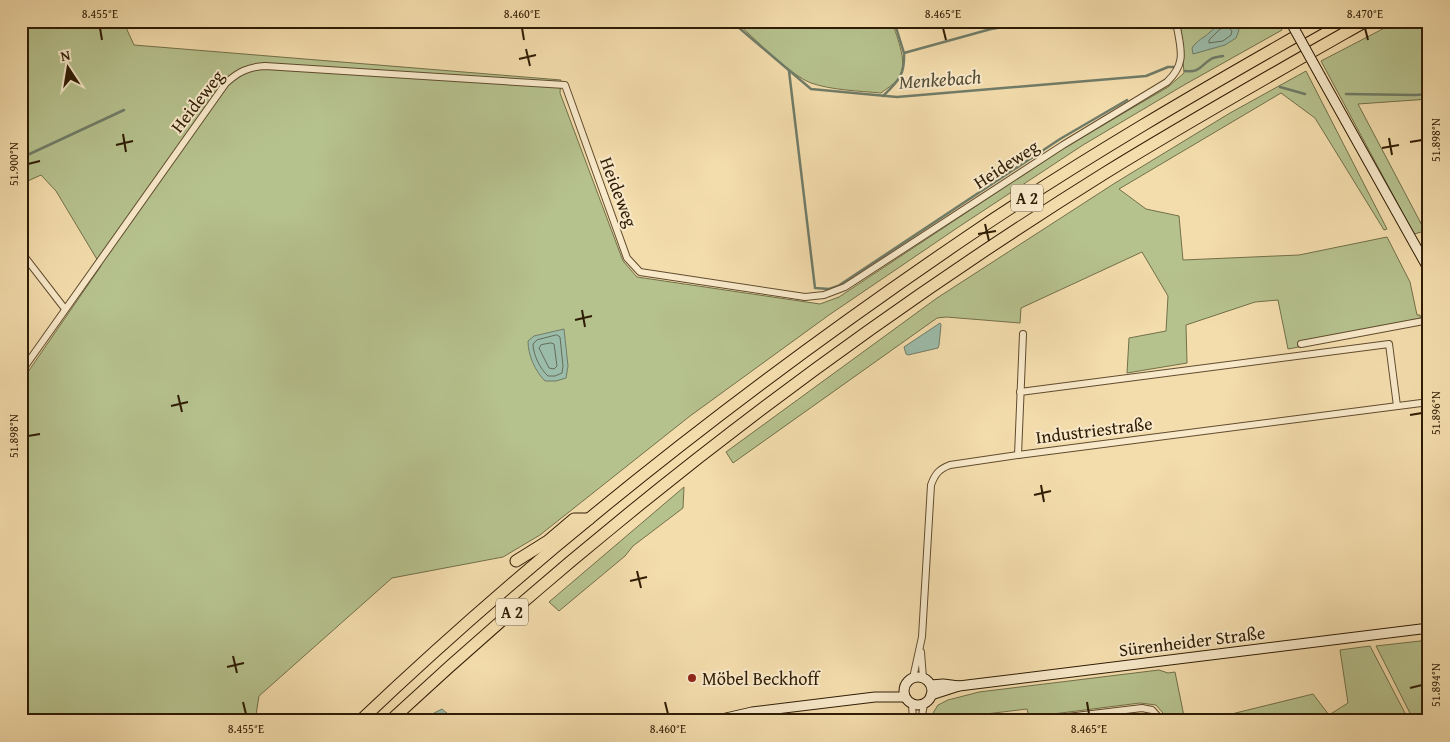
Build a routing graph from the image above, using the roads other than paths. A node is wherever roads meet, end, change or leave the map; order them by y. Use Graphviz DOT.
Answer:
graph roads {
  1 [pos="1176,21"];
  2 [pos="1290,21"];
  3 [pos="1323,21"];
  4 [pos="1366,21"];
  5 [pos="21,252"];
  6 [pos="1429,270"];
  7 [pos="65,309"];
  8 [pos="1429,320"];
  9 [pos="1022,334"];
  10 [pos="1300,344"];
  11 [pos="21,372"];
  12 [pos="1020,392"];
  13 [pos="1429,402"];
  14 [pos="1397,406"];
  15 [pos="1018,455"];
  16 [pos="589,519"];
  17 [pos="516,560"];
  18 [pos="1429,628"];
  19 [pos="921,643"];
  20 [pos="913,678"];
  21 [pos="923,678"];
  22 [pos="931,684"];
  23 [pos="905,686"];
  24 [pos="959,686"];
  25 [pos="932,695"];
  26 [pos="875,697"];
  27 [pos="909,700"];
  28 [pos="924,704"];
  29 [pos="360,721"];
  30 [pos="390,721"];
  31 [pos="712,721"];
  32 [pos="913,721"];
  33 [pos="921,721"];
  34 [pos="1034,721"];
  35 [pos="1162,721"];
  1 -- 7 [label="street, Heideweg"];
  2 -- 6 [label="main road, bridge"];
  3 -- 16 [label="highway, A 2"];
  4 -- 30 [label="highway, A 2"];
  5 -- 7 [label="street"];
  7 -- 11 [label="street"];
  8 -- 10 [label="street"];
  9 -- 12 [label="street"];
  12 -- 14 [label="street"];
  12 -- 15 [label="street"];
  13 -- 14 [label="street, Industriestraße"];
  14 -- 15 [label="street, Industriestraße"];
  15 -- 19 [label="street, Industriestraße"];
  16 -- 17 [label="highway"];
  16 -- 29 [label="highway, A 2"];
  18 -- 24 [label="main road, Sürenheider Straße"];
  19 -- 20 [label="street, Industriestraße"];
  19 -- 21 [label="street, Industriestraße"];
  20 -- 21 [label="main road"];
  20 -- 23 [label="main road"];
  21 -- 22 [label="main road"];
  22 -- 24 [label="main road, Sürenheider Straße"];
  22 -- 25 [label="main road"];
  23 -- 26 [label="main road"];
  23 -- 27 [label="main road"];
  24 -- 25 [label="main road, Sürenheider Straße"];
  25 -- 28 [label="main road"];
  26 -- 27 [label="main road"];
  26 -- 31 [label="main road"];
  27 -- 28 [label="main road"];
  27 -- 32 [label="street"];
  28 -- 33 [label="street"];
  34 -- 35 [label="street"];
}
